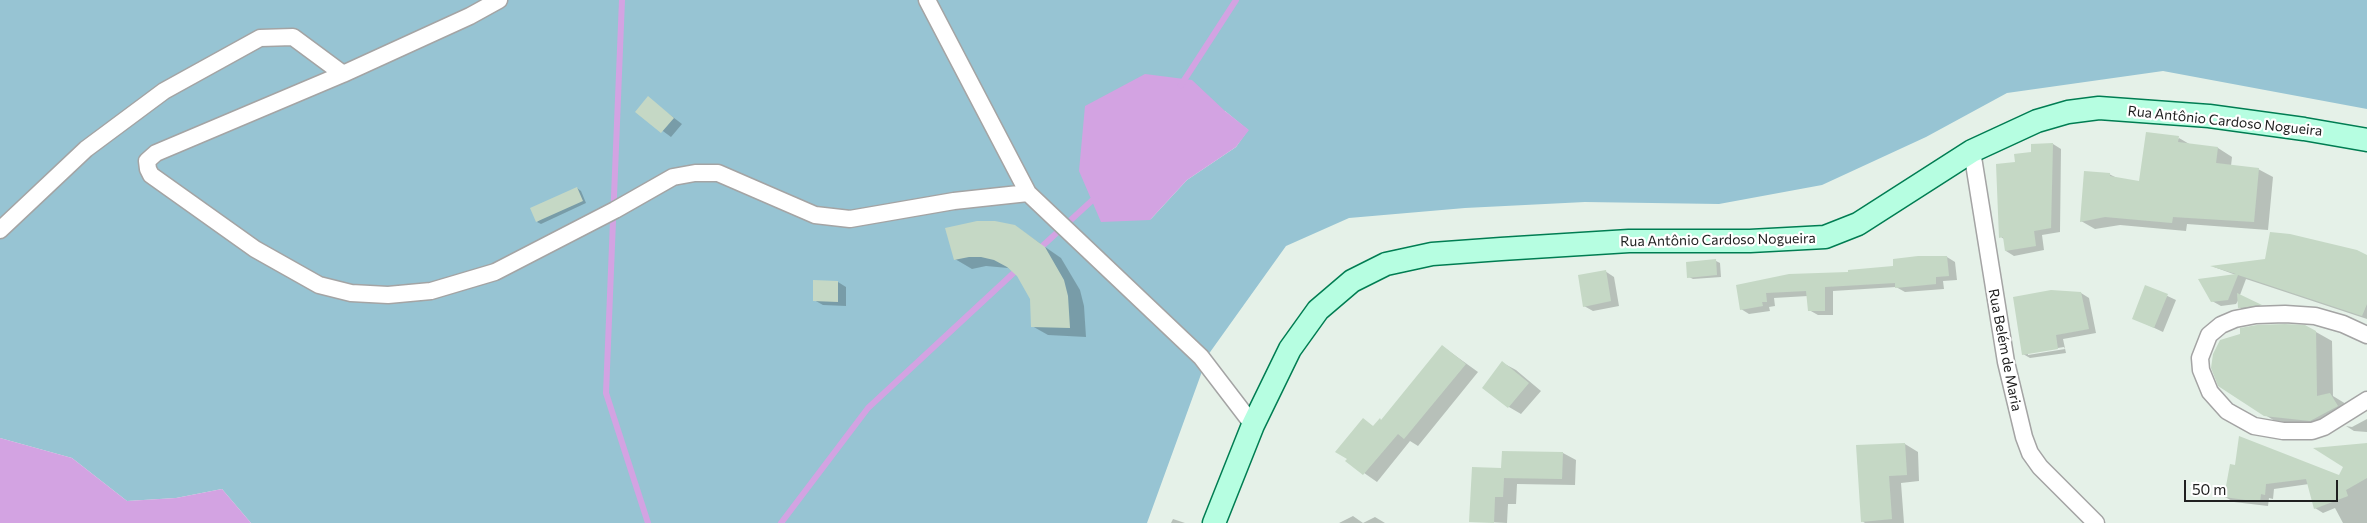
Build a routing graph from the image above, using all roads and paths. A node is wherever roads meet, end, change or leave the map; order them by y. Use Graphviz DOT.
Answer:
graph roads {
  1 [pos="499,0"];
  2 [pos="927,0"];
  3 [pos="343,74"];
  4 [pos="2367,140"];
  5 [pos="1972,151"];
  6 [pos="1028,193"];
  7 [pos="0,230"];
  8 [pos="2367,335"];
  9 [pos="2367,400"];
  10 [pos="1253,425"];
  11 [pos="1214,523"];
  12 [pos="2096,523"];
  1 -- 3 [label="street"];
  2 -- 6 [label="street"];
  3 -- 6 [label="street"];
  3 -- 7 [label="street"];
  4 -- 5 [label="main road, Rua Antônio Cardoso Nogueira"];
  5 -- 10 [label="main road, Rua Antônio Cardoso Nogueira"];
  5 -- 12 [label="street, Rua Belém de Maria"];
  6 -- 10 [label="street"];
  8 -- 9 [label="street"];
  10 -- 11 [label="main road, Rua Antônio Cardoso Nogueira"];
}
